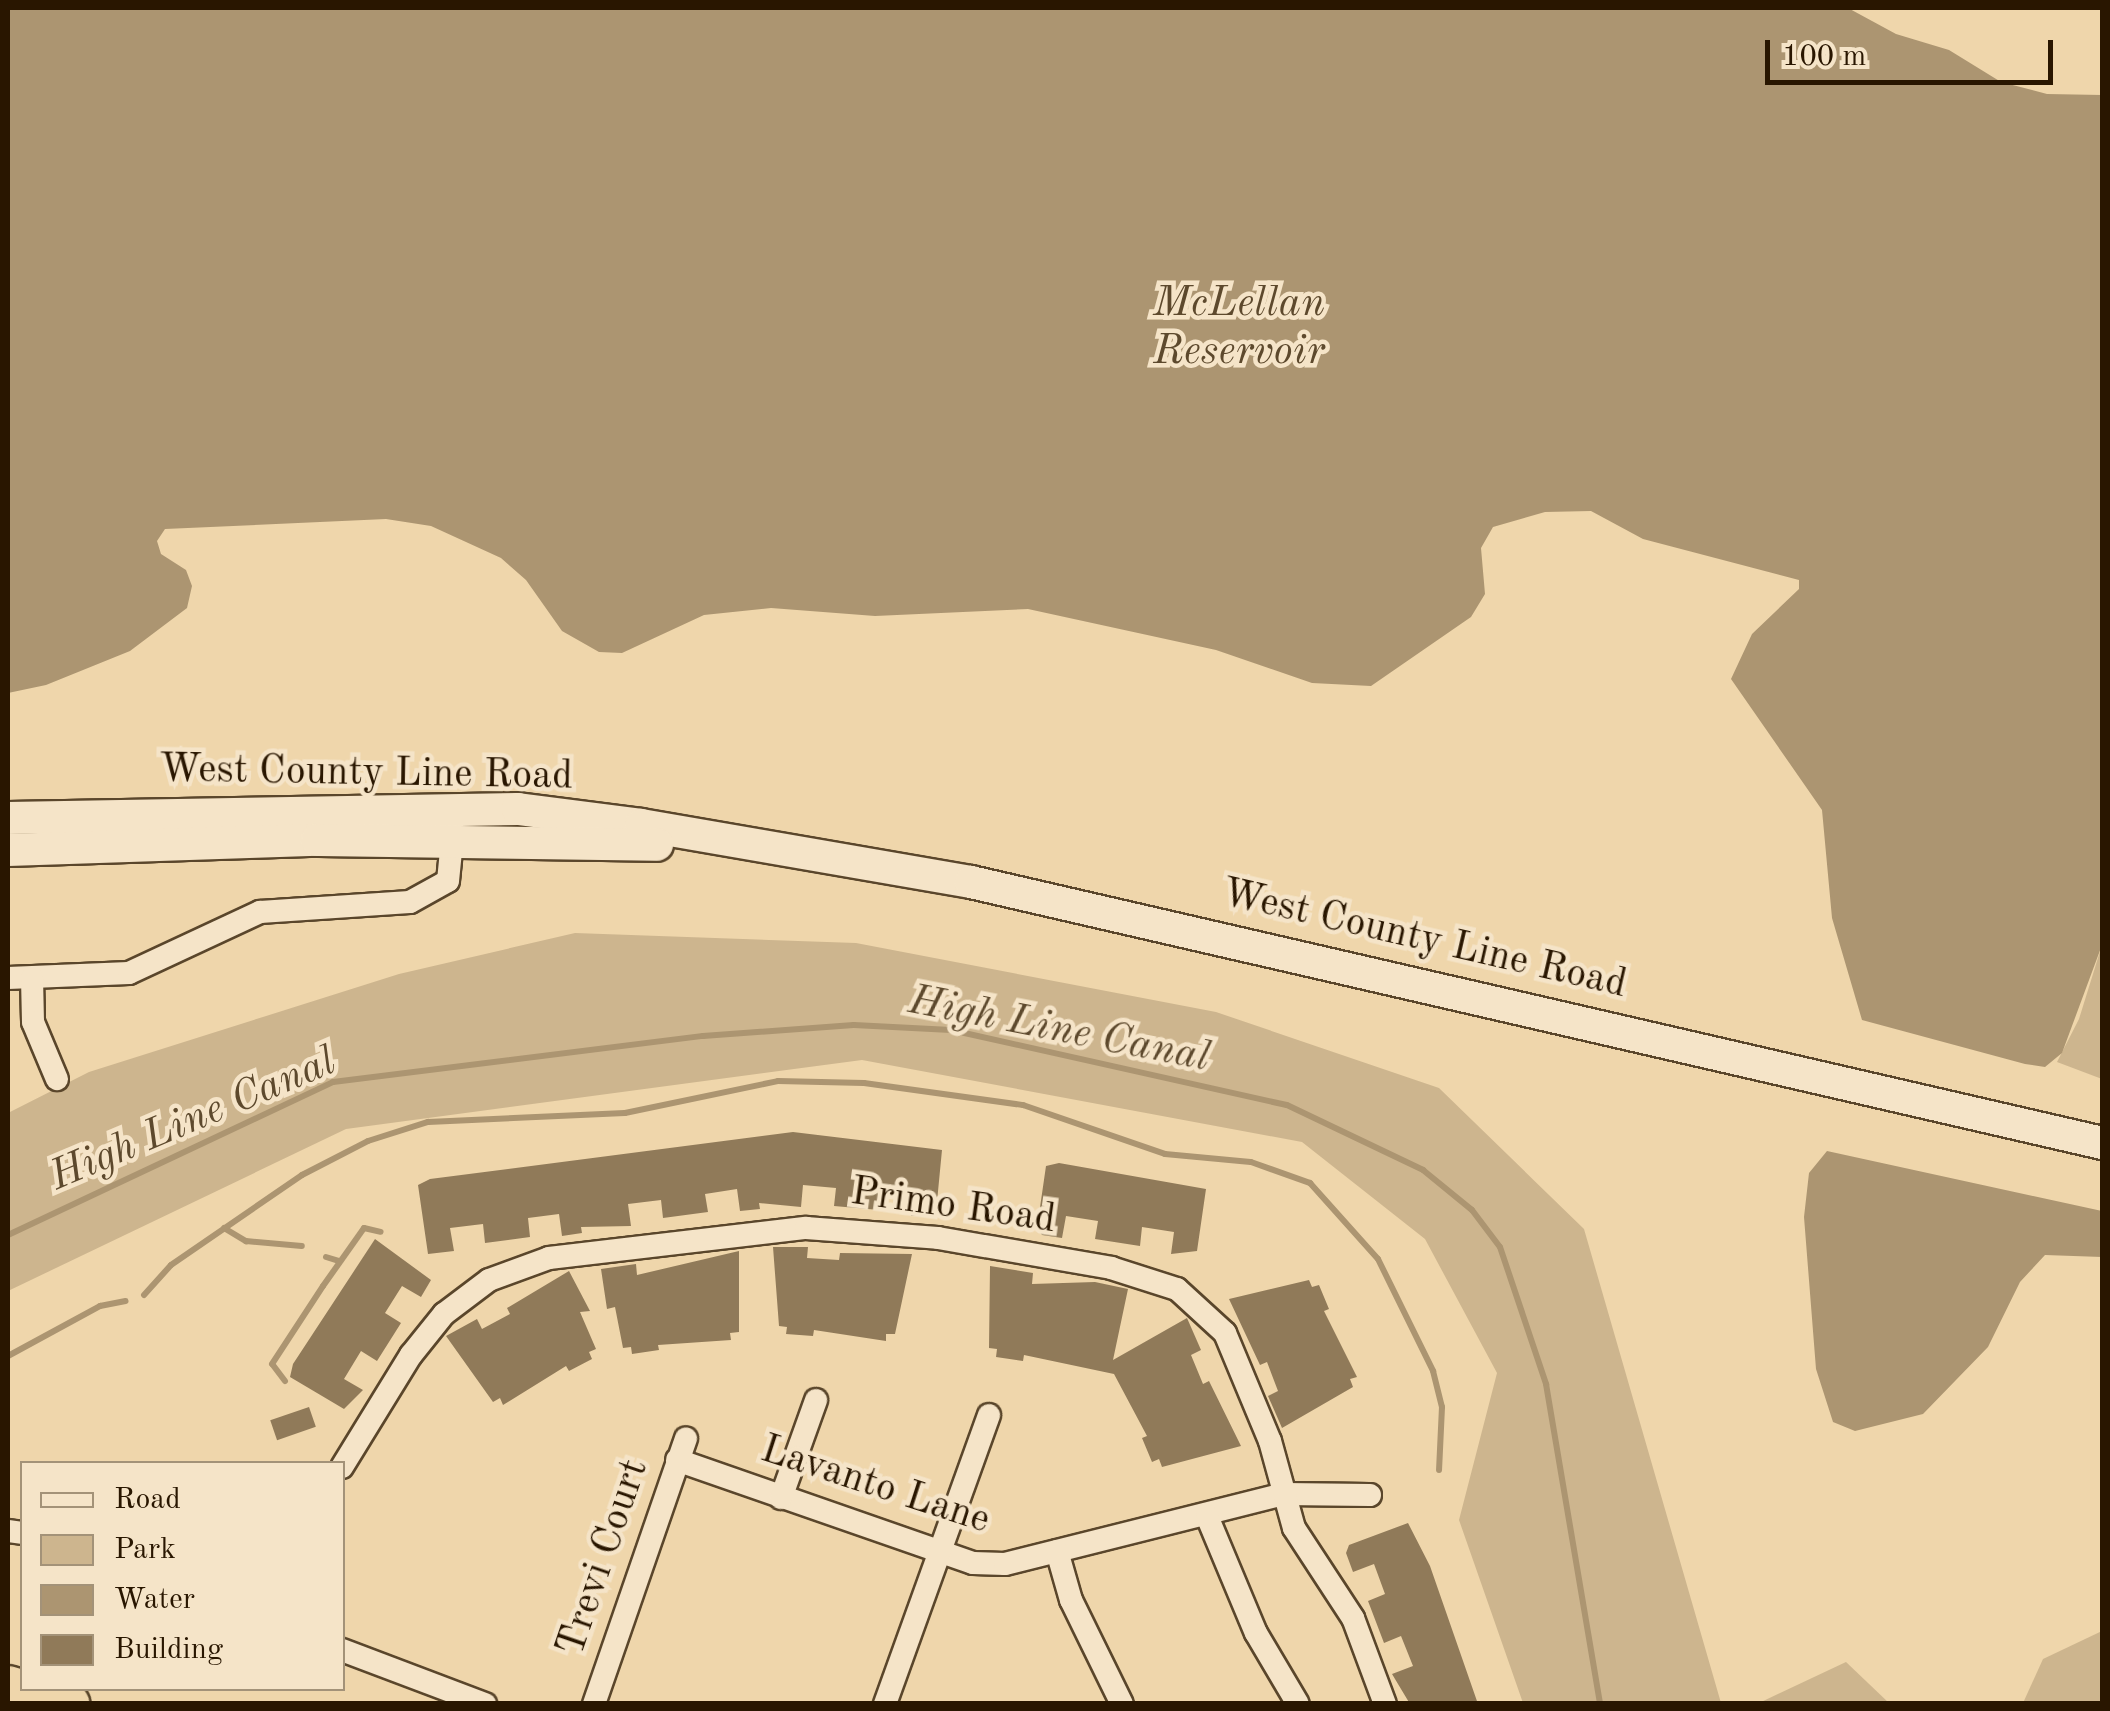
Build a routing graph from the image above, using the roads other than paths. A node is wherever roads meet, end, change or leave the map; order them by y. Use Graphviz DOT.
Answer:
graph roads {
  1 [pos="8,818"];
  2 [pos="452,841"];
  3 [pos="721,842"];
  4 [pos="8,850"];
  5 [pos="8,978"];
  6 [pos="32,978"];
  7 [pos="57,1079"];
  8 [pos="2102,1143"];
  9 [pos="816,1400"];
  10 [pos="989,1415"];
  11 [pos="686,1438"];
  12 [pos="677,1460"];
  13 [pos="345,1461"];
  14 [pos="1284,1494"];
  15 [pos="1370,1494"];
  16 [pos="781,1498"];
  17 [pos="1207,1516"];
  18 [pos="1057,1552"];
  19 [pos="940,1555"];
  20 [pos="345,1651"];
  21 [pos="25,1691"];
  22 [pos="69,1704"];
  23 [pos="486,1704"];
  24 [pos="594,1704"];
  25 [pos="885,1704"];
  26 [pos="1122,1704"];
  27 [pos="1298,1704"];
  28 [pos="1384,1704"];
  1 -- 3 [label="main road, West County Line Road"];
  2 -- 3 [label="main road, West County Line Road"];
  2 -- 4 [label="main road, West County Line Road"];
  2 -- 6 [label="street"];
  3 -- 8 [label="main road, West County Line Road"];
  5 -- 6 [label="street"];
  6 -- 7 [label="street"];
  9 -- 16 [label="street"];
  10 -- 19 [label="street"];
  11 -- 12 [label="street, Trevi Court"];
  12 -- 16 [label="street, Lavanto Lane"];
  12 -- 24 [label="street, Trevi Court"];
  13 -- 14 [label="street, Primo Road"];
  14 -- 15 [label="street, Lavanto Lane"];
  14 -- 17 [label="street, Lavanto Lane"];
  14 -- 28 [label="street, Primo Road"];
  16 -- 19 [label="street, Lavanto Lane"];
  17 -- 18 [label="street, Lavanto Lane"];
  17 -- 27 [label="street"];
  18 -- 19 [label="street, Lavanto Lane"];
  18 -- 26 [label="street"];
  19 -- 25 [label="street"];
  20 -- 23 [label="street"];
  21 -- 22 [label="highway"];
}
